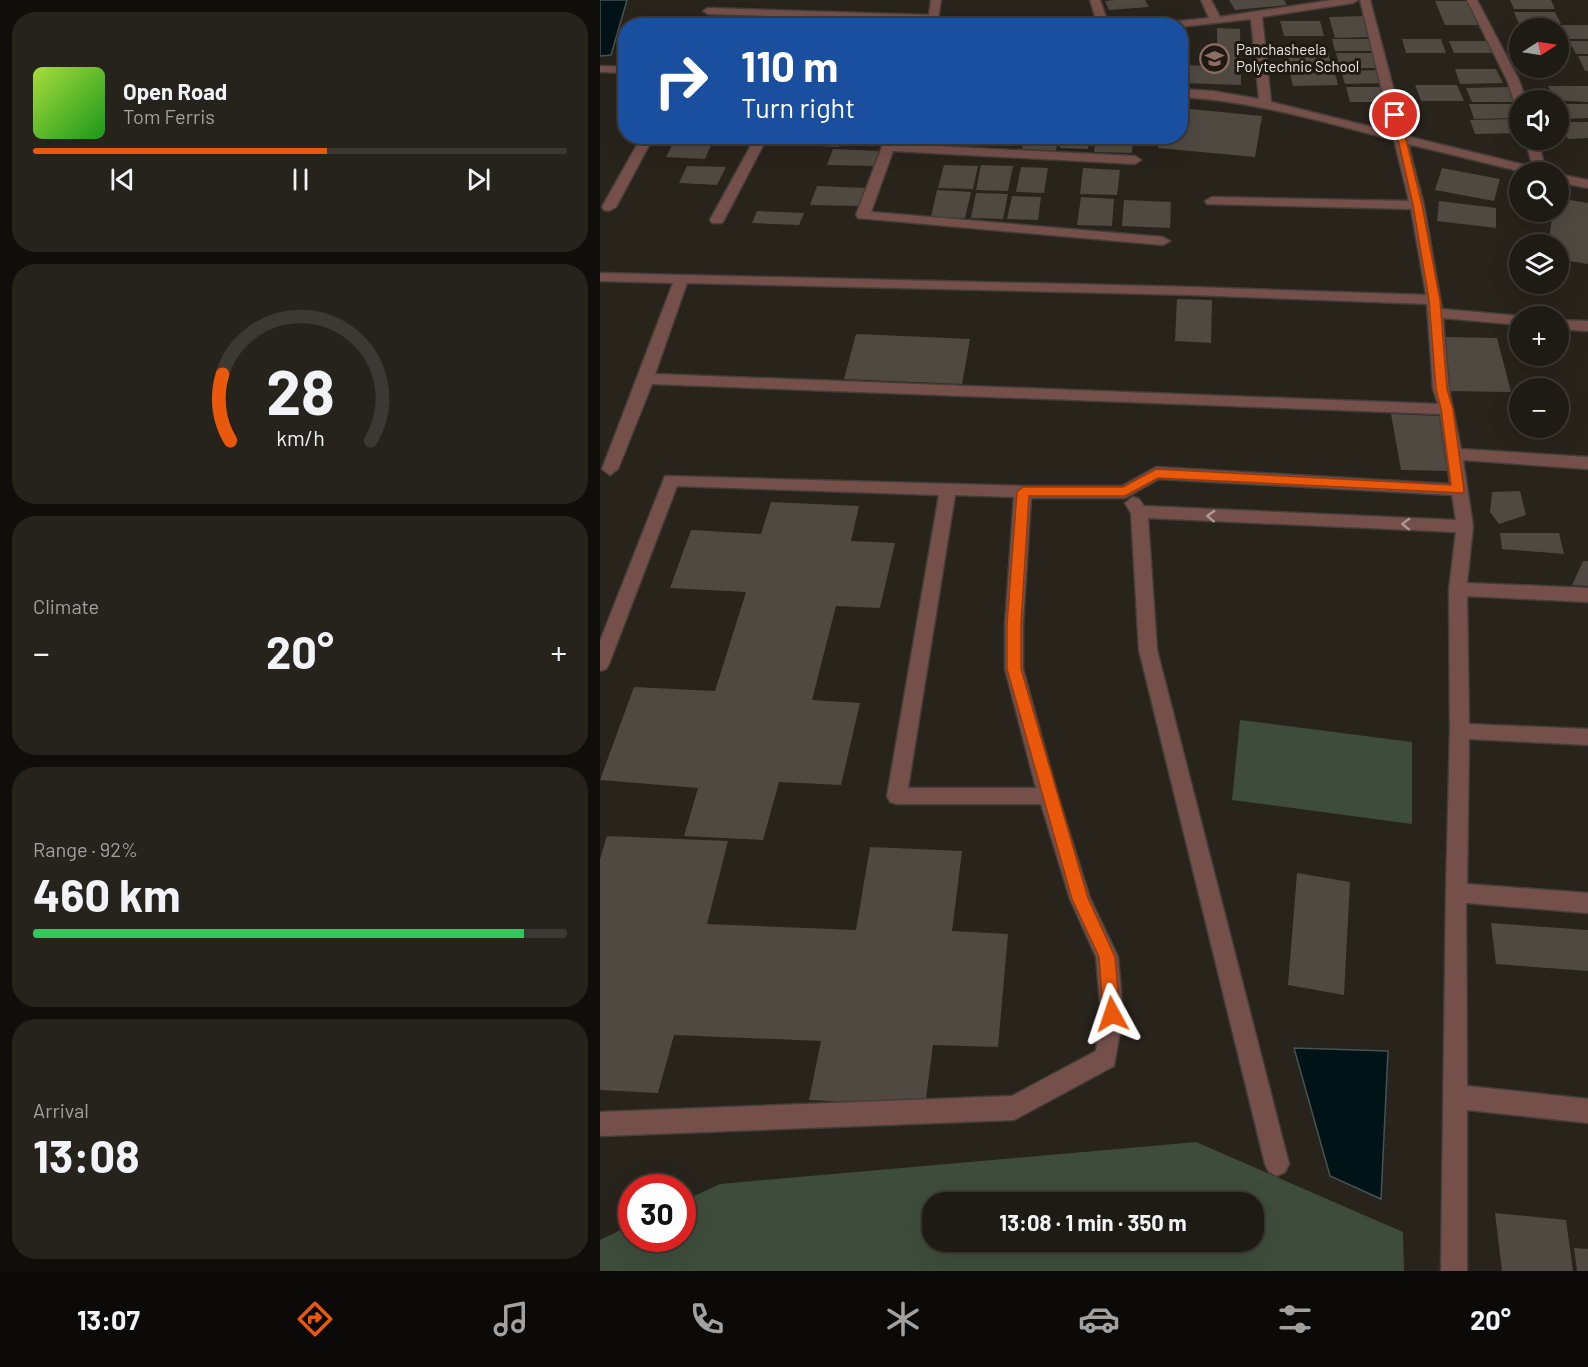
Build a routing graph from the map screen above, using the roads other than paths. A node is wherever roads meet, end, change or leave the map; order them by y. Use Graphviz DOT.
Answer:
graph roads {
  1 [pos="936,0"];
  2 [pos="1095,0"];
  3 [pos="1206,0"];
  4 [pos="1353,0"];
  5 [pos="1365,0"];
  6 [pos="1472,0"];
  7 [pos="708,11"];
  8 [pos="1256,15"];
  9 [pos="851,18"];
  10 [pos="934,18"];
  11 [pos="1101,18"];
  12 [pos="1216,21"];
  13 [pos="1188,24"];
  14 [pos="601,69"];
  15 [pos="618,70"];
  16 [pos="1516,90"];
  17 [pos="1188,93"];
  18 [pos="1265,104"];
  19 [pos="1401,138"];
  20 [pos="644,144"];
  21 [pos="758,144"];
  22 [pos="889,144"];
  23 [pos="917,144"];
  24 [pos="1135,160"];
  25 [pos="1509,165"];
  26 [pos="1569,180"];
  27 [pos="1588,184"];
  28 [pos="1212,201"];
  29 [pos="1418,205"];
  30 [pos="609,207"];
  31 [pos="717,220"];
  32 [pos="1163,241"];
  33 [pos="600,278"];
  34 [pos="681,280"];
  35 [pos="1435,307"];
  36 [pos="1509,319"];
  37 [pos="1569,325"];
  38 [pos="1588,326"];
  39 [pos="646,380"];
  40 [pos="1447,409"];
  41 [pos="1454,454"];
  42 [pos="1588,463"];
  43 [pos="610,469"];
  44 [pos="948,489"];
  45 [pos="1458,490"];
  46 [pos="1023,492"];
  47 [pos="1125,492"];
  48 [pos="1139,512"];
  49 [pos="1465,526"];
  50 [pos="1458,589"];
  51 [pos="1588,595"];
  52 [pos="600,664"];
  53 [pos="1460,730"];
  54 [pos="1588,737"];
  55 [pos="1048,796"];
  56 [pos="1456,893"];
  57 [pos="1588,903"];
  58 [pos="1456,1097"];
  59 [pos="1588,1111"];
  60 [pos="600,1124"];
  61 [pos="1277,1164"];
  62 [pos="1454,1271"];
  1 -- 10 [label="street"];
  2 -- 11 [label="street"];
  3 -- 12 [label="street"];
  4 -- 8 [label="street"];
  5 -- 19 [label="street"];
  6 -- 16 [label="street"];
  7 -- 9 [label="street"];
  8 -- 12 [label="street"];
  8 -- 18 [label="street"];
  12 -- 13 [label="street"];
  14 -- 15 [label="street"];
  17 -- 18 [label="street"];
  18 -- 19 [label="street"];
  19 -- 25 [label="street"];
  19 -- 29 [label="street"];
  20 -- 30 [label="street"];
  21 -- 31 [label="street"];
  22 -- 32 [label="street"];
  23 -- 24 [label="street"];
  26 -- 27 [label="street"];
  28 -- 29 [label="street"];
  29 -- 35 [label="street"];
  33 -- 34 [label="street"];
  34 -- 35 [label="street"];
  34 -- 39 [label="street"];
  35 -- 36 [label="street"];
  35 -- 40 [label="street"];
  37 -- 38 [label="street"];
  39 -- 40 [label="street"];
  39 -- 43 [label="street"];
  40 -- 41 [label="street"];
  41 -- 42 [label="street"];
  41 -- 45 [label="street"];
  44 -- 46 [label="street"];
  44 -- 52 [label="street"];
  44 -- 55 [label="street"];
  45 -- 47 [label="street"];
  45 -- 49 [label="street"];
  46 -- 47 [label="street"];
  46 -- 55 [label="street"];
  47 -- 48 [label="street"];
  49 -- 48 [label="street, one-way"];
  48 -- 61 [label="street"];
  49 -- 50 [label="street"];
  50 -- 51 [label="street"];
  50 -- 53 [label="street"];
  53 -- 54 [label="street"];
  53 -- 56 [label="street"];
  55 -- 60 [label="street"];
  56 -- 57 [label="street"];
  56 -- 58 [label="street"];
  58 -- 59 [label="street"];
  58 -- 62 [label="street"];
}
